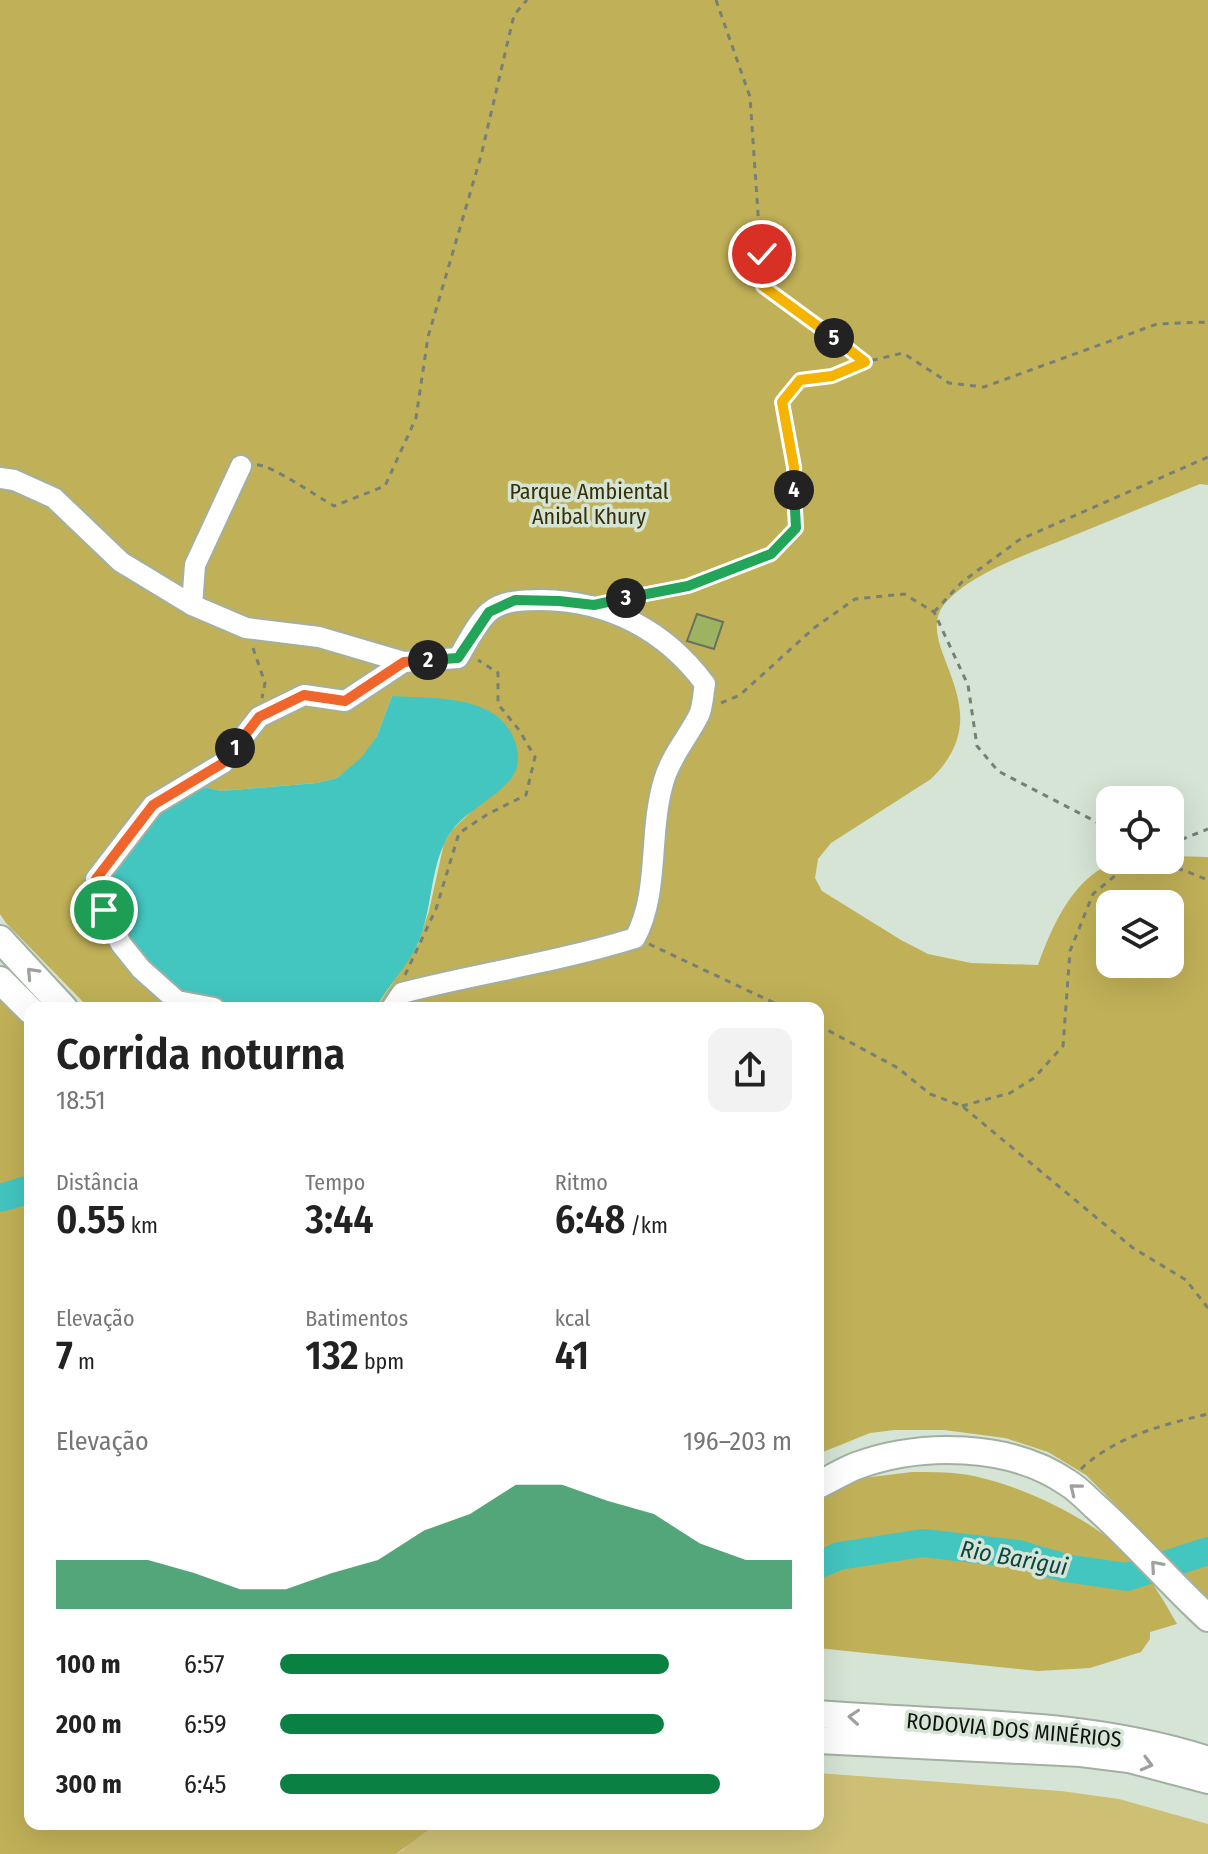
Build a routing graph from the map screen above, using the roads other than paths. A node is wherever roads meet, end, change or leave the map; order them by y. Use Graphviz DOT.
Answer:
graph roads {
  1 [pos="241,466"];
  2 [pos="0,478"];
  3 [pos="192,605"];
  4 [pos="404,662"];
  5 [pos="0,939"];
  6 [pos="0,980"];
  7 [pos="397,1000"];
  8 [pos="58,1002"];
  9 [pos="182,1002"];
  10 [pos="24,1004"];
  11 [pos="824,1482"];
  12 [pos="1208,1618"];
  13 [pos="824,1714"];
  14 [pos="824,1740"];
  15 [pos="1208,1760"];
  16 [pos="1208,1780"];
  1 -- 3 [label="lane"];
  2 -- 3 [label="lane"];
  3 -- 4 [label="lane"];
  4 -- 7 [label="lane"];
  4 -- 9 [label="lane"];
  8 -- 5 [label="main road, one-way"];
  6 -- 10 [label="main road"];
  12 -- 11 [label="main road, one-way"];
  15 -- 13 [label="main road, RODOVIA DOS MINÉRIOS, one-way"];
  14 -- 16 [label="main road, RODOVIA DOS MINÉRIOS, one-way"];
}
